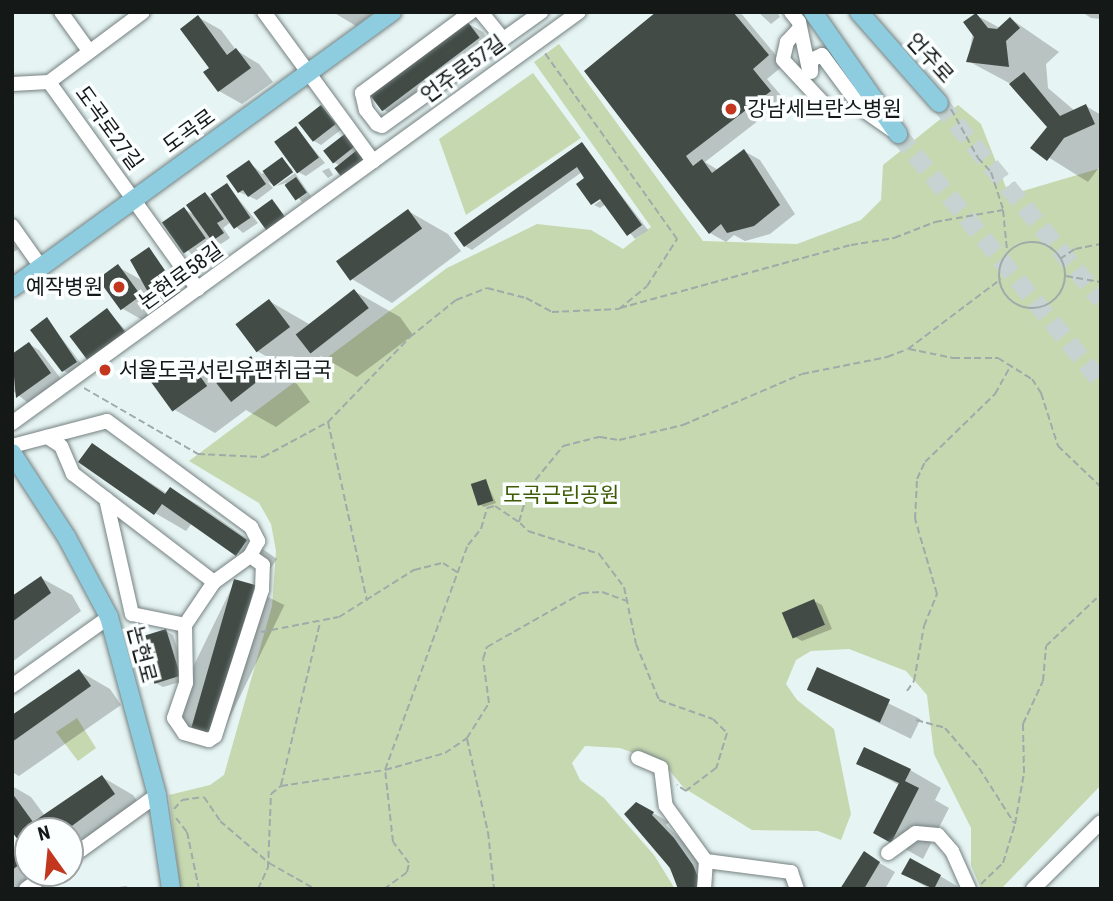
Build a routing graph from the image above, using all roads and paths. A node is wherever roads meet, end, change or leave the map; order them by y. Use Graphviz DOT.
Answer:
graph roads {
  1 [pos="61,12"];
  2 [pos="143,12"];
  3 [pos="264,12"];
  4 [pos="393,12"];
  5 [pos="471,12"];
  6 [pos="481,12"];
  7 [pos="579,12"];
  8 [pos="859,12"];
  9 [pos="532,15"];
  10 [pos="801,19"];
  11 [pos="543,38"];
  12 [pos="503,39"];
  13 [pos="89,51"];
  14 [pos="822,55"];
  15 [pos="308,74"];
  16 [pos="49,82"];
  17 [pos="12,84"];
  18 [pos="943,103"];
  19 [pos="824,104"];
  20 [pos="898,134"];
  21 [pos="373,160"];
  22 [pos="134,199"];
  23 [pos="1003,210"];
  24 [pos="12,226"];
  25 [pos="1101,244"];
  26 [pos="1007,250"];
  27 [pos="1060,259"];
  28 [pos="41,267"];
  29 [pos="1065,276"];
  30 [pos="1001,279"];
  31 [pos="1101,282"];
  32 [pos="12,288"];
  33 [pos="198,289"];
  34 [pos="619,309"];
  35 [pos="908,349"];
  36 [pos="1011,365"];
  37 [pos="73,382"];
  38 [pos="328,422"];
  39 [pos="12,423"];
  40 [pos="47,437"];
  41 [pos="12,446"];
  42 [pos="12,453"];
  43 [pos="1101,487"];
  44 [pos="106,499"];
  45 [pos="519,522"];
  46 [pos="250,556"];
  47 [pos="458,572"];
  48 [pos="215,582"];
  49 [pos="1101,594"];
  50 [pos="367,602"];
  51 [pos="629,602"];
  52 [pos="109,617"];
  53 [pos="320,623"];
  54 [pos="185,625"];
  55 [pos="245,644"];
  56 [pos="12,686"];
  57 [pos="907,691"];
  58 [pos="916,720"];
  59 [pos="467,738"];
  60 [pos="638,758"];
  61 [pos="385,770"];
  62 [pos="662,774"];
  63 [pos="281,786"];
  64 [pos="157,795"];
  65 [pos="1101,822"];
  66 [pos="1015,824"];
  67 [pos="84,848"];
  68 [pos="888,853"];
  69 [pos="706,861"];
  70 [pos="268,863"];
  71 [pos="171,889"];
  72 [pos="199,889"];
  73 [pos="258,889"];
  74 [pos="315,889"];
  75 [pos="384,889"];
  76 [pos="494,889"];
  77 [pos="704,889"];
  78 [pos="797,889"];
  79 [pos="970,889"];
  80 [pos="1033,889"];
  1 -- 13 [label="street, 도곡로27길"];
  2 -- 13 [label="street"];
  3 -- 15 [label="street"];
  4 -- 15 [label="main road, 도곡로"];
  5 -- 12 [label="street"];
  6 -- 12 [label="street"];
  7 -- 11 [label="street, 언주로57길"];
  8 -- 18 [label="main road, 언주로"];
  9 -- 11 [label="street"];
  9 -- 12 [label="street"];
  10 -- 14 [label="street"];
  10 -- 14 [label="street"];
  10 -- 19 [label="street"];
  10 -- 20 [label="main road"];
  11 -- 21 [label="street, 언주로57길"];
  11 -- 34 [label="path"];
  13 -- 16 [label="street"];
  14 -- 20 [label="street"];
  15 -- 21 [label="street"];
  15 -- 22 [label="main road, 도곡로"];
  16 -- 17 [label="street"];
  16 -- 22 [label="street, 도곡로27길"];
  18 -- 23 [label="path"];
  21 -- 33 [label="street, 논현로58길"];
  22 -- 28 [label="main road, 도곡로"];
  22 -- 33 [label="street, 도곡로27길"];
  23 -- 26 [label="path"];
  23 -- 34 [label="path"];
  24 -- 28 [label="street"];
  25 -- 27 [label="path"];
  26 -- 27 [label="path"];
  26 -- 30 [label="path"];
  27 -- 29 [label="path"];
  28 -- 32 [label="main road, 도곡로"];
  29 -- 30 [label="path"];
  29 -- 31 [label="path"];
  30 -- 35 [label="path"];
  33 -- 37 [label="street, 논현로58길"];
  34 -- 38 [label="path"];
  35 -- 36 [label="path"];
  35 -- 45 [label="path"];
  36 -- 43 [label="path"];
  36 -- 57 [label="path"];
  37 -- 38 [label="path"];
  37 -- 39 [label="street, 논현로58길"];
  38 -- 50 [label="path"];
  40 -- 41 [label="street"];
  40 -- 44 [label="street"];
  40 -- 46 [label="street"];
  42 -- 52 [label="main road, 논현로"];
  44 -- 48 [label="street"];
  44 -- 54 [label="street"];
  45 -- 47 [label="path"];
  45 -- 51 [label="path"];
  46 -- 48 [label="street"];
  46 -- 55 [label="street"];
  47 -- 50 [label="path"];
  47 -- 61 [label="path"];
  48 -- 54 [label="street"];
  49 -- 66 [label="path"];
  50 -- 53 [label="path"];
  51 -- 59 [label="path"];
  51 -- 62 [label="path"];
  52 -- 56 [label="street"];
  52 -- 64 [label="main road, 논현로"];
  53 -- 55 [label="path"];
  53 -- 63 [label="path"];
  54 -- 55 [label="street"];
  58 -- 66 [label="path"];
  59 -- 61 [label="path"];
  59 -- 76 [label="path"];
  60 -- 62 [label="street"];
  61 -- 63 [label="path"];
  61 -- 75 [label="path"];
  62 -- 69 [label="street"];
  63 -- 70 [label="path"];
  64 -- 67 [label="street"];
  64 -- 71 [label="main road, 논현로"];
  65 -- 80 [label="street"];
  66 -- 79 [label="path"];
  68 -- 79 [label="street"];
  69 -- 77 [label="street"];
  69 -- 78 [label="street"];
  70 -- 72 [label="path"];
  70 -- 73 [label="path"];
  70 -- 74 [label="path"];
}
